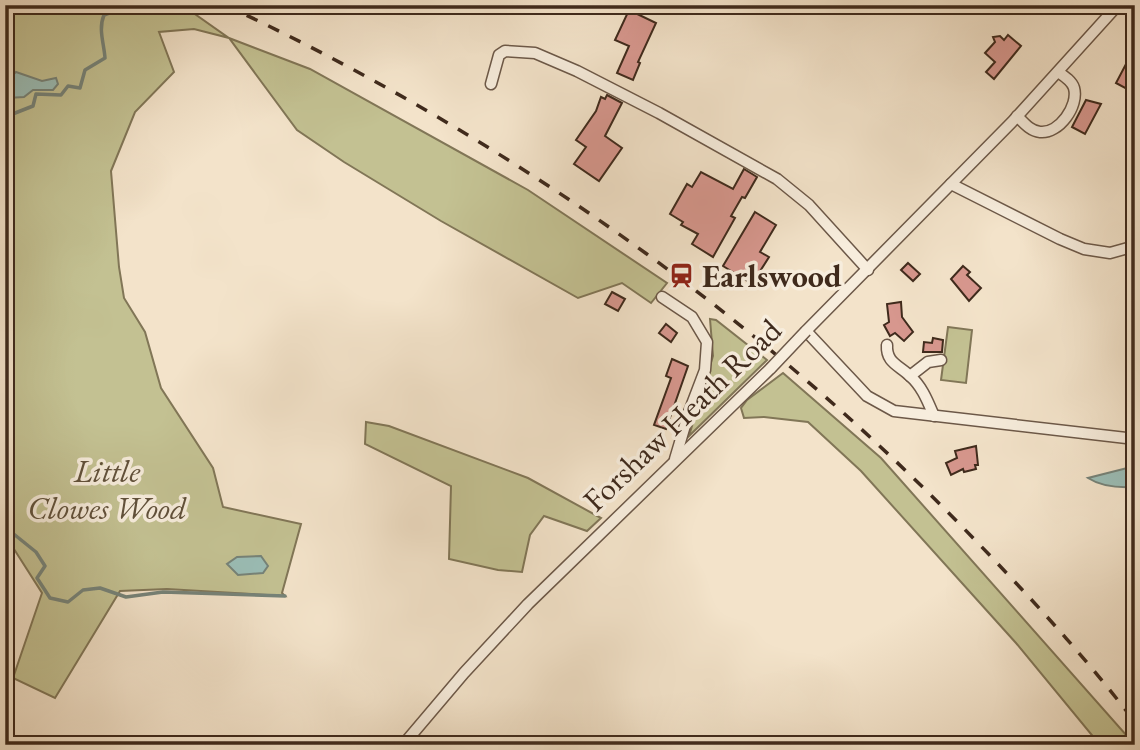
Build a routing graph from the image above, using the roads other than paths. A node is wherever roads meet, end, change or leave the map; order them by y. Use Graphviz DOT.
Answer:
graph roads {
  1 [pos="1118,5"];
  2 [pos="1058,72"];
  3 [pos="491,84"];
  4 [pos="1017,116"];
  5 [pos="951,184"];
  6 [pos="1135,246"];
  7 [pos="868,270"];
  8 [pos="662,297"];
  9 [pos="806,331"];
  10 [pos="887,345"];
  11 [pos="941,360"];
  12 [pos="910,376"];
  13 [pos="934,416"];
  14 [pos="1135,439"];
  15 [pos="675,462"];
  16 [pos="403,745"];
  1 -- 2 [label="street, Forshaw Heath Road"];
  2 -- 4 [label="street, Forshaw Heath Road"];
  2 -- 4 [label="street"];
  3 -- 7 [label="street"];
  4 -- 5 [label="street, Forshaw Heath Road"];
  5 -- 6 [label="street"];
  5 -- 7 [label="street, Forshaw Heath Road"];
  7 -- 9 [label="street, Forshaw Heath Road"];
  8 -- 15 [label="street"];
  9 -- 13 [label="street"];
  9 -- 15 [label="street, Forshaw Heath Road, bridge"];
  10 -- 12 [label="street"];
  11 -- 12 [label="street"];
  12 -- 13 [label="street"];
  13 -- 14 [label="street"];
  15 -- 16 [label="street, Forshaw Heath Road"];
}
